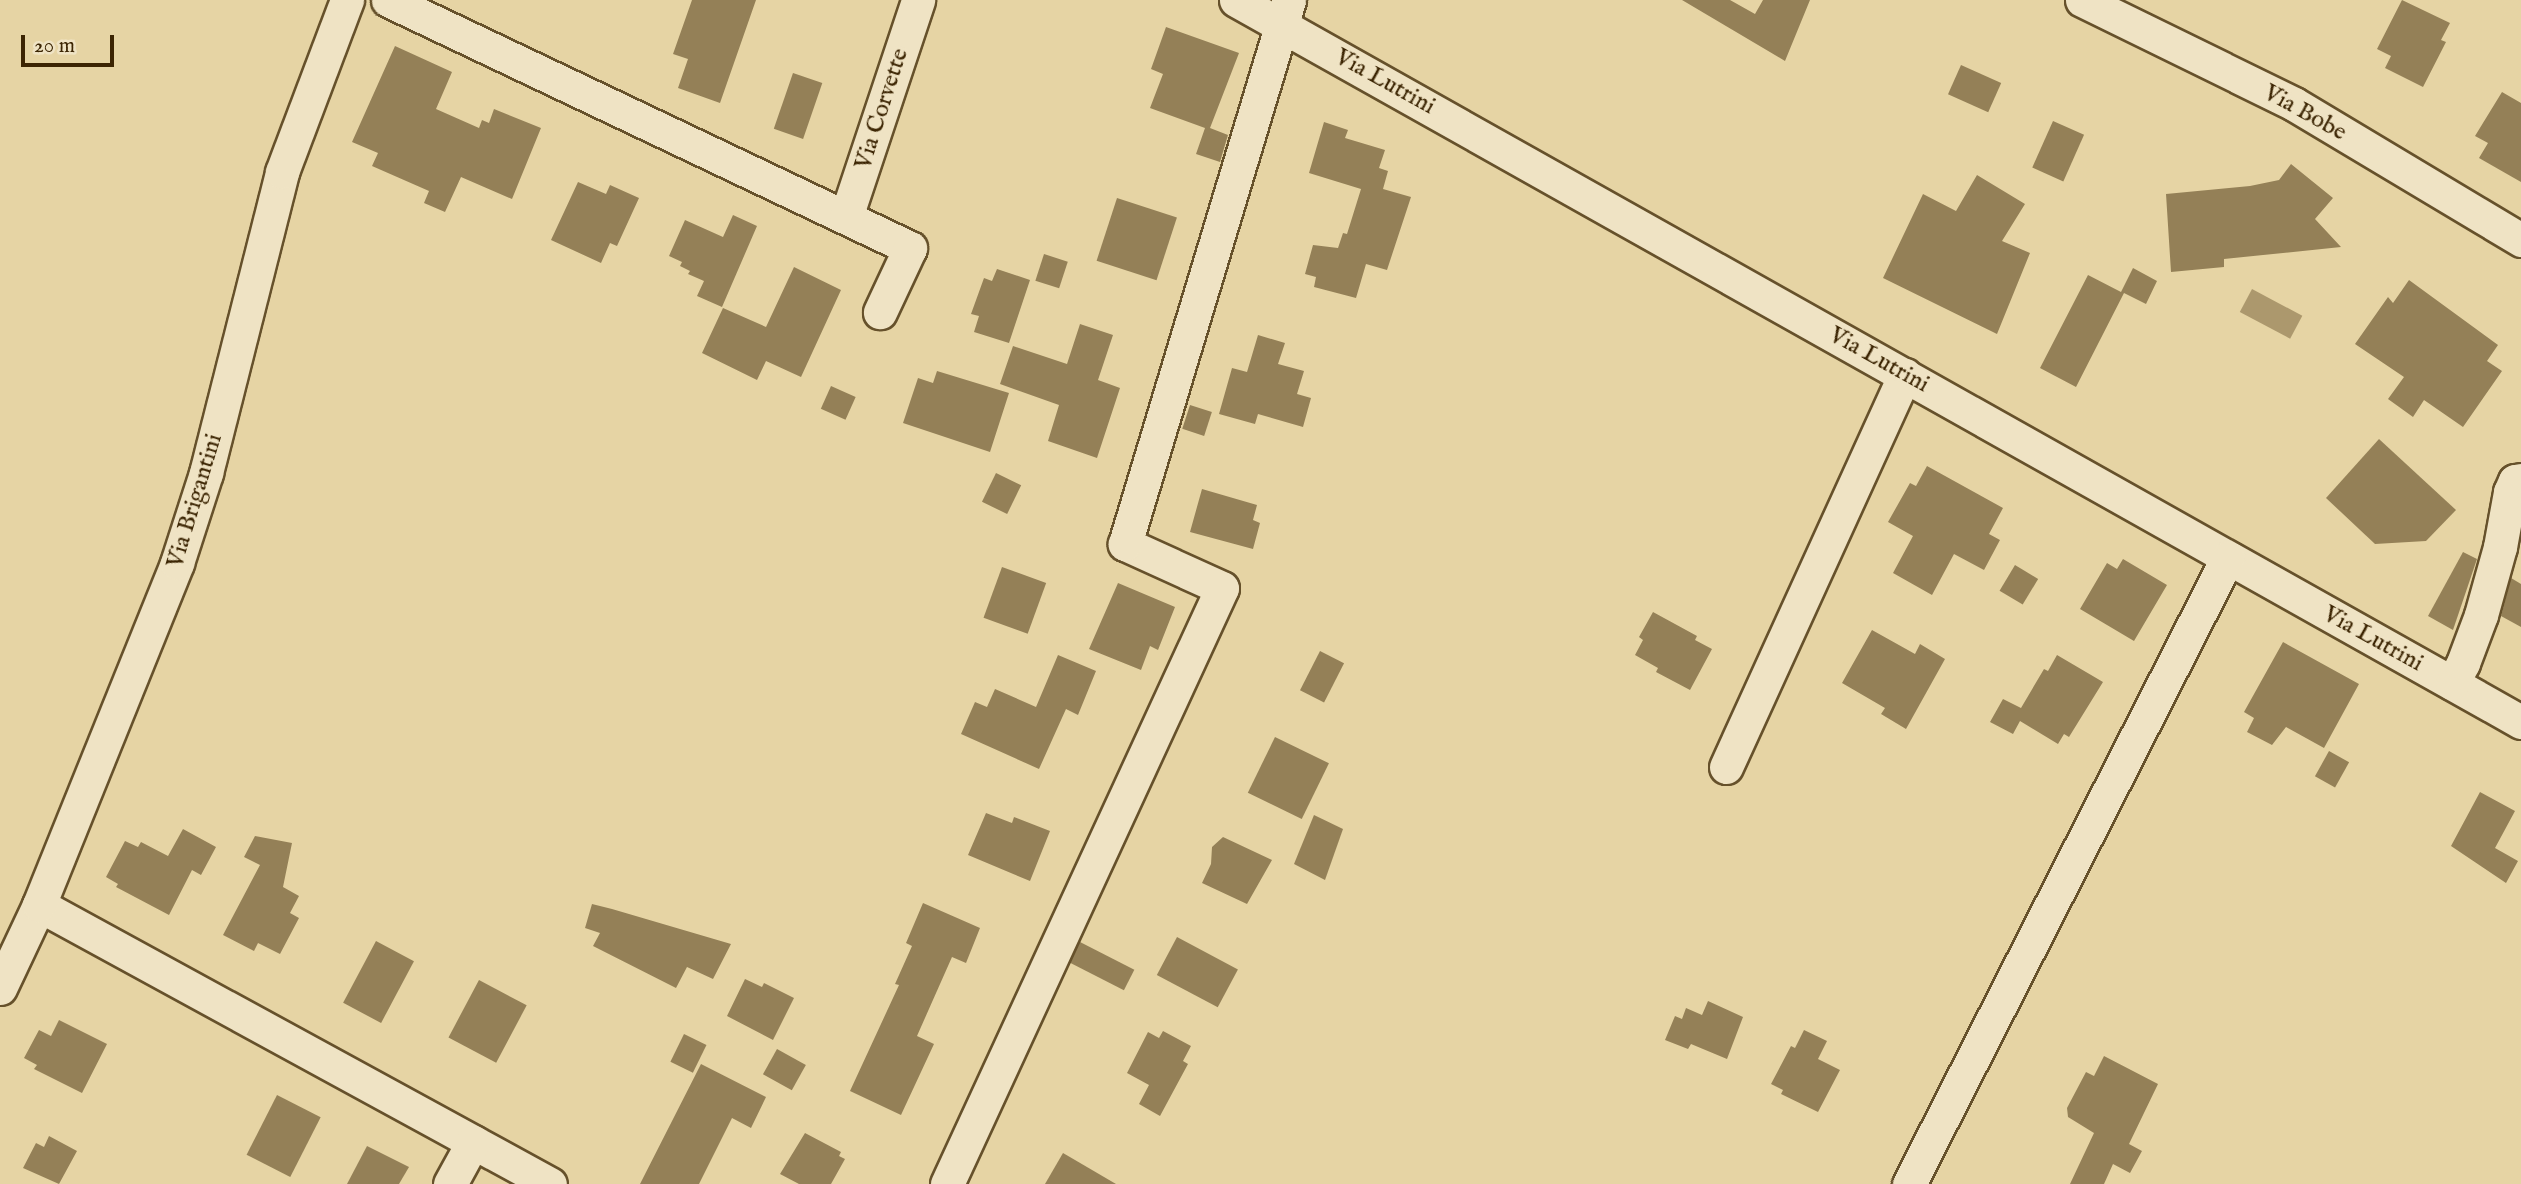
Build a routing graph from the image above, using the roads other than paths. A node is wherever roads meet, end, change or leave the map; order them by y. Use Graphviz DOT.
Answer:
graph roads {
  1 [pos="347,0"];
  2 [pos="388,0"];
  3 [pos="918,0"];
  4 [pos="1236,0"];
  5 [pos="2082,0"];
  6 [pos="1286,13"];
  7 [pos="846,217"];
  8 [pos="2521,240"];
  9 [pos="880,312"];
  10 [pos="1905,375"];
  11 [pos="2521,480"];
  12 [pos="2228,557"];
  13 [pos="2452,683"];
  14 [pos="2521,722"];
  15 [pos="1726,767"];
  16 [pos="39,905"];
  17 [pos="0,988"];
  18 [pos="472,1142"];
  19 [pos="450,1184"];
  20 [pos="550,1184"];
  21 [pos="947,1184"];
  22 [pos="1909,1184"];
  1 -- 16 [label="street, Via Brigantini"];
  2 -- 7 [label="street"];
  3 -- 7 [label="street, Via Corvette"];
  4 -- 6 [label="street, Via Lutrini"];
  5 -- 8 [label="street, Via Bobe"];
  6 -- 10 [label="street, Via Lutrini"];
  6 -- 21 [label="street"];
  7 -- 9 [label="street"];
  10 -- 12 [label="street, Via Lutrini"];
  10 -- 15 [label="street"];
  11 -- 13 [label="street"];
  12 -- 13 [label="street, Via Lutrini"];
  12 -- 22 [label="street"];
  13 -- 14 [label="street, Via Lutrini"];
  16 -- 17 [label="street, Via Brigantini"];
  16 -- 18 [label="street"];
  18 -- 19 [label="street"];
  18 -- 20 [label="street"];
}
